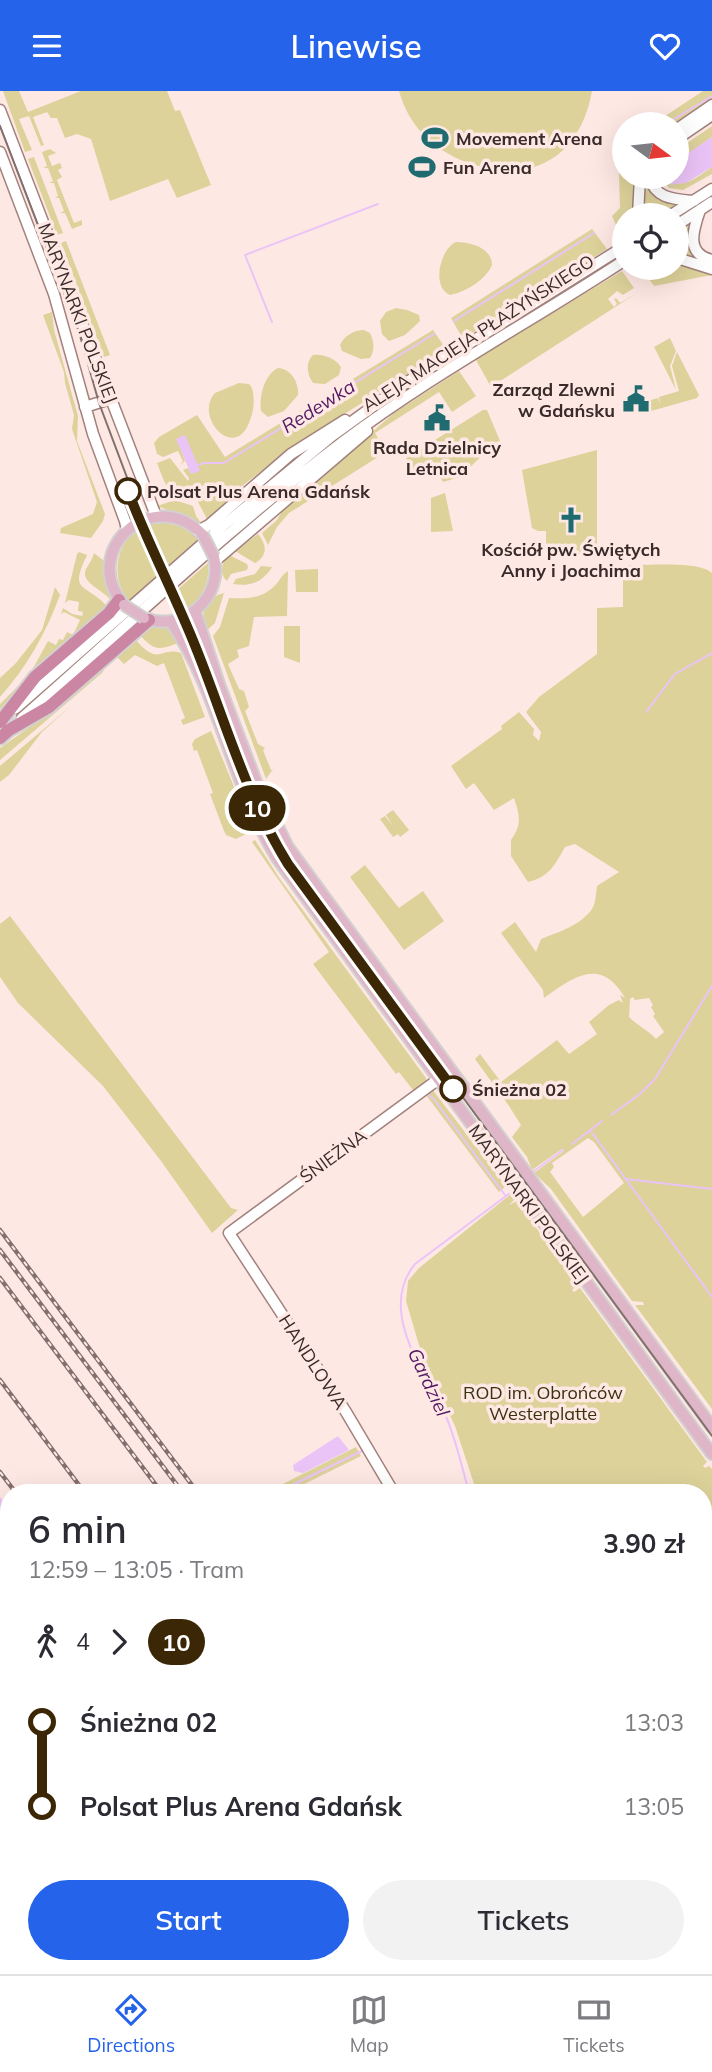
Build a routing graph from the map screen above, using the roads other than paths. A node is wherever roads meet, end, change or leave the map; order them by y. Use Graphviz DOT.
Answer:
graph roads {
  1 [pos="712,105"];
  2 [pos="0,110"];
  3 [pos="712,115"];
  4 [pos="690,120"];
  5 [pos="690,130"];
  6 [pos="5,136"];
  7 [pos="0,152"];
  8 [pos="712,188"];
  9 [pos="655,189"];
  10 [pos="694,201"];
  11 [pos="712,202"];
  12 [pos="689,204"];
  13 [pos="700,210"];
  14 [pos="689,217"];
  15 [pos="51,244"];
  16 [pos="37,249"];
  17 [pos="612,254"];
  18 [pos="712,261"];
  19 [pos="689,262"];
  20 [pos="612,267"];
  21 [pos="712,269"];
  22 [pos="69,289"];
  23 [pos="54,294"];
  24 [pos="469,349"];
  25 [pos="452,360"];
  26 [pos="110,399"];
  27 [pos="401,400"];
  28 [pos="85,407"];
  29 [pos="356,418"];
  30 [pos="156,516"];
  31 [pos="127,530"];
  32 [pos="200,533"];
  33 [pos="215,559"];
  34 [pos="122,602"];
  35 [pos="195,611"];
  36 [pos="147,619"];
  37 [pos="171,622"];
  38 [pos="2,728"];
  39 [pos="451,1070"];
  40 [pos="438,1080"];
  41 [pos="229,1233"];
  42 [pos="712,1427"];
  43 [pos="712,1454"];
  44 [pos="389,1484"];
  1 -- 4 [label="main road"];
  2 -- 6 [label="main road, MARYNARKI POLSKIEJ"];
  3 -- 5 [label="main road"];
  6 -- 15 [label="main road, MARYNARKI POLSKIEJ"];
  7 -- 16 [label="main road, MARYNARKI POLSKIEJ"];
  8 -- 10 [label="main road"];
  9 -- 10 [label="main road"];
  10 -- 12 [label="main road"];
  11 -- 13 [label="main road"];
  13 -- 14 [label="main road"];
  13 -- 18 [label="main road"];
  15 -- 16 [label="main road"];
  15 -- 22 [label="main road, MARYNARKI POLSKIEJ"];
  16 -- 23 [label="main road, MARYNARKI POLSKIEJ"];
  17 -- 24 [label="main road, ALEJA MACIEJA PŁAŻYŃSKIEGO"];
  19 -- 21 [label="main road"];
  20 -- 24 [label="main road, ALEJA MACIEJA PŁAŻYŃSKIEGO"];
  22 -- 23 [label="main road"];
  22 -- 26 [label="main road, MARYNARKI POLSKIEJ"];
  23 -- 28 [label="main road, MARYNARKI POLSKIEJ"];
  24 -- 25 [label="main road, ALEJA MACIEJA PŁAŻYŃSKIEGO"];
  25 -- 27 [label="main road, ALEJA MACIEJA PŁAŻYŃSKIEGO"];
  25 -- 29 [label="main road, ALEJA MACIEJA PŁAŻYŃSKIEGO"];
  26 -- 28 [label="main road"];
  26 -- 30 [label="main road, MARYNARKI POLSKIEJ"];
  27 -- 33 [label="main road"];
  27 -- 38 [label="main road, ALEJA MACIEJA PŁAŻYŃSKIEGO"];
  28 -- 31 [label="main road, MARYNARKI POLSKIEJ"];
  29 -- 32 [label="main road"];
  29 -- 38 [label="main road, ALEJA MACIEJA PŁAŻYŃSKIEGO"];
  30 -- 31 [label="main road"];
  30 -- 32 [label="main road"];
  31 -- 34 [label="main road"];
  32 -- 33 [label="main road, bridge"];
  33 -- 35 [label="main road"];
  34 -- 36 [label="main road, bridge"];
  34 -- 38 [label="highway"];
  35 -- 37 [label="main road"];
  35 -- 39 [label="main road, MARYNARKI POLSKIEJ"];
  36 -- 37 [label="main road"];
  36 -- 38 [label="highway"];
  37 -- 40 [label="main road, MARYNARKI POLSKIEJ"];
  39 -- 40 [label="main road, ŚNIEŻNA"];
  39 -- 42 [label="main road, MARYNARKI POLSKIEJ"];
  40 -- 41 [label="main road, ŚNIEŻNA"];
  40 -- 43 [label="main road, MARYNARKI POLSKIEJ"];
  41 -- 44 [label="main road, HANDLOWA"];
}
